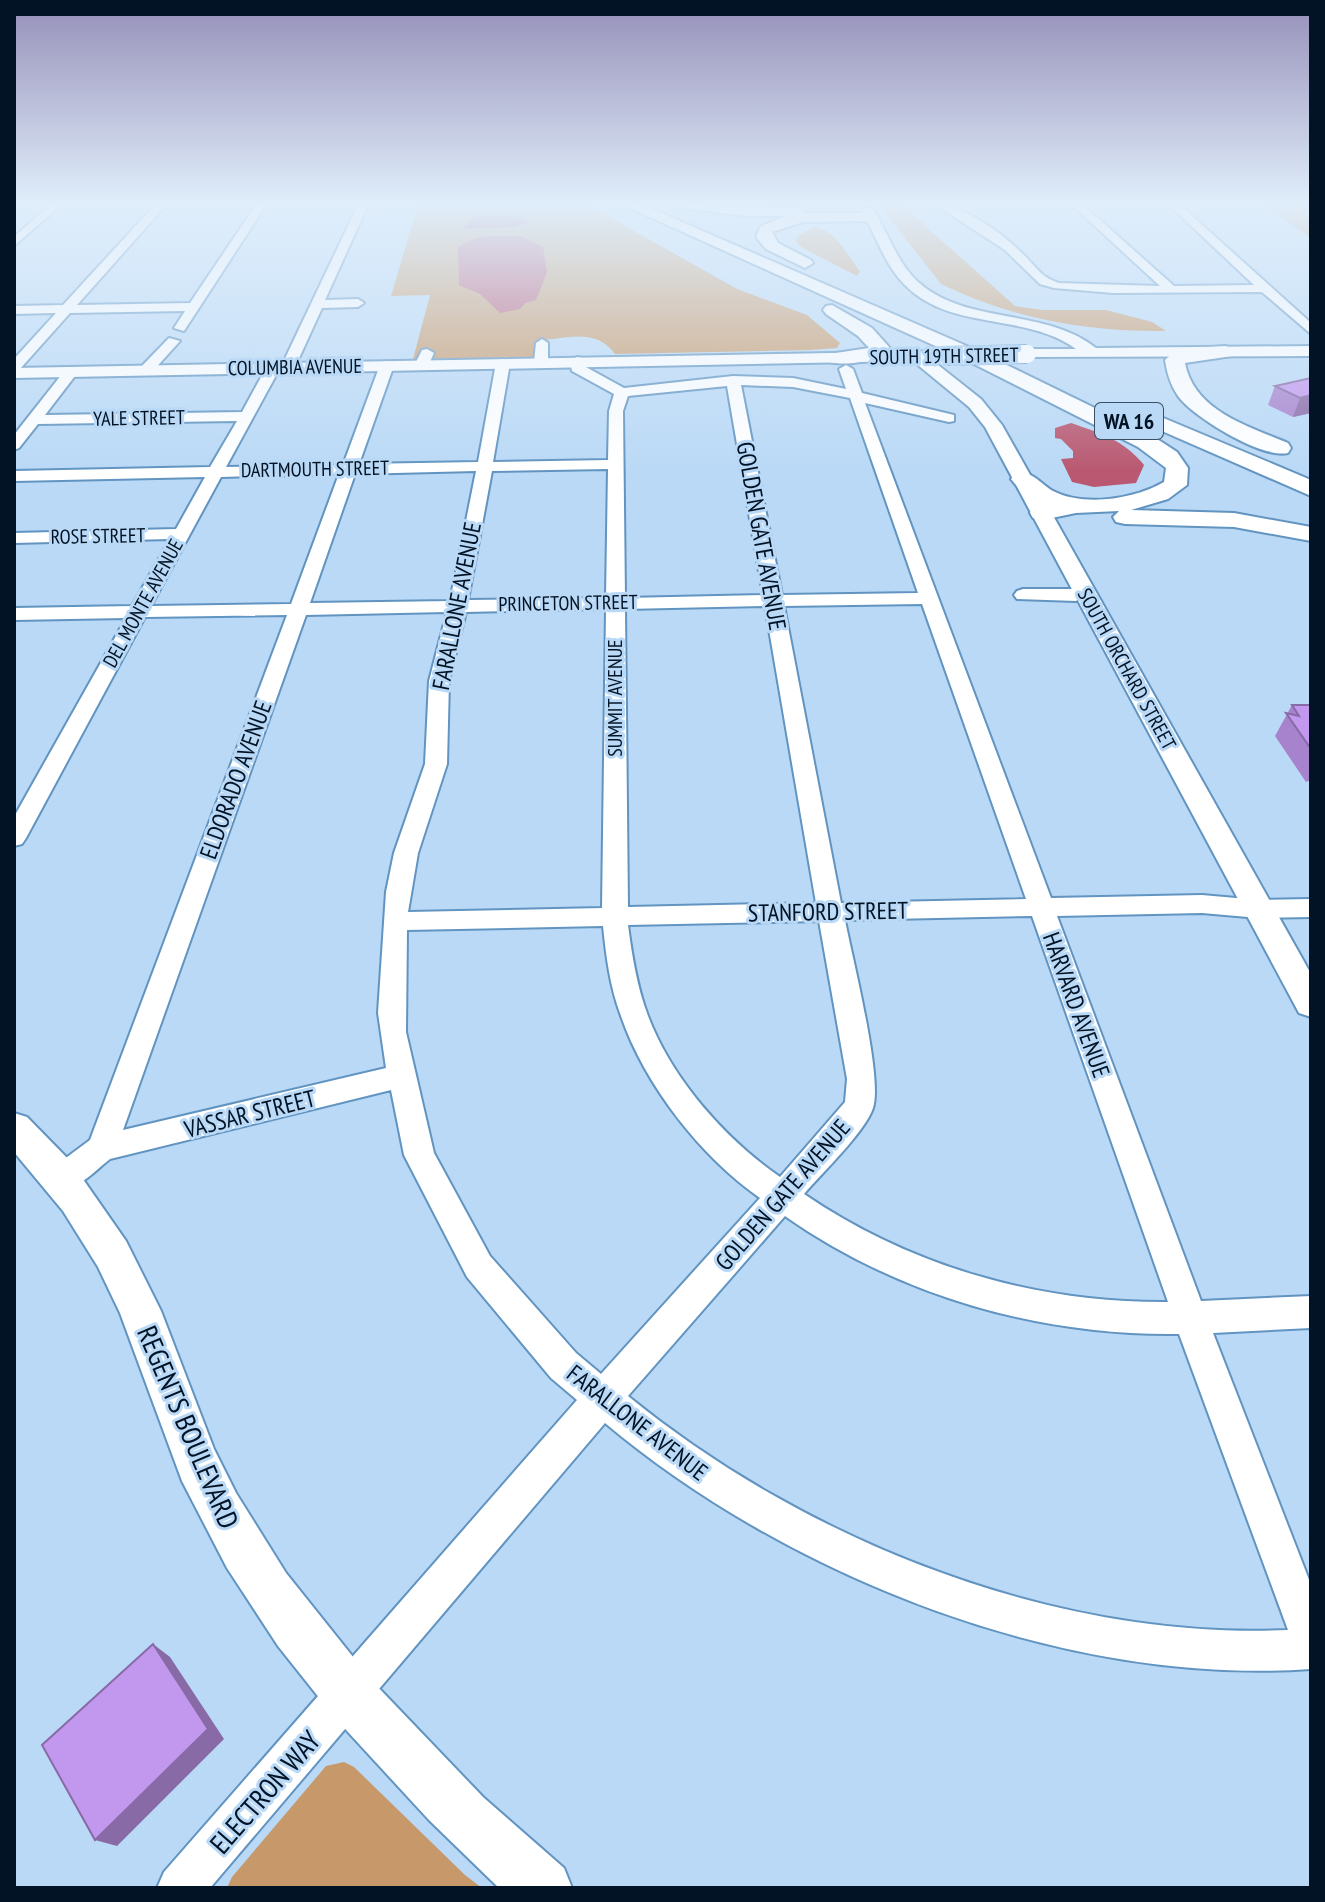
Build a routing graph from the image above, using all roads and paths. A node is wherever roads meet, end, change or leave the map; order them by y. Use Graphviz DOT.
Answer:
graph roads {
  1 [pos="81,294"];
  2 [pos="200,294"];
  3 [pos="322,294"];
  4 [pos="804,294"];
  5 [pos="820,294"];
  6 [pos="874,294"];
  7 [pos="881,294"];
  8 [pos="925,294"];
  9 [pos="1270,294"];
  10 [pos="358,303"];
  11 [pos="317,304"];
  12 [pos="191,307"];
  13 [pos="67,309"];
  14 [pos="14,310"];
  15 [pos="1046,329"];
  16 [pos="1311,330"];
  17 [pos="1071,338"];
  18 [pos="542,343"];
  19 [pos="1311,351"];
  20 [pos="1225,352"];
  21 [pos="1092,353"];
  22 [pos="1148,353"];
  23 [pos="950,354"];
  24 [pos="916,356"];
  25 [pos="1035,357"];
  26 [pos="577,361"];
  27 [pos="541,362"];
  28 [pos="503,363"];
  29 [pos="841,364"];
  30 [pos="387,365"];
  31 [pos="280,367"];
  32 [pos="14,370"];
  33 [pos="146,370"];
  34 [pos="71,372"];
  35 [pos="733,380"];
  36 [pos="948,380"];
  37 [pos="622,392"];
  38 [pos="856,395"];
  39 [pos="247,416"];
  40 [pos="949,418"];
  41 [pos="32,420"];
  42 [pos="14,445"];
  43 [pos="1298,457"];
  44 [pos="617,464"];
  45 [pos="486,466"];
  46 [pos="351,468"];
  47 [pos="217,471"];
  48 [pos="14,476"];
  49 [pos="1023,479"];
  50 [pos="1311,489"];
  51 [pos="1311,501"];
  52 [pos="1100,506"];
  53 [pos="1040,508"];
  54 [pos="1146,517"];
  55 [pos="1311,532"];
  56 [pos="182,534"];
  57 [pos="14,538"];
  58 [pos="1058,542"];
  59 [pos="1023,595"];
  60 [pos="930,598"];
  61 [pos="773,600"];
  62 [pos="1084,600"];
  63 [pos="615,603"];
  64 [pos="457,605"];
  65 [pos="299,607"];
  66 [pos="139,610"];
  67 [pos="14,614"];
  68 [pos="14,838"];
  69 [pos="1040,907"];
  70 [pos="1311,908"];
  71 [pos="1259,909"];
  72 [pos="830,912"];
  73 [pos="615,918"];
  74 [pos="396,921"];
  75 [pos="1311,1004"];
  76 [pos="398,1077"];
  77 [pos="14,1128"];
  78 [pos="102,1148"];
  79 [pos="62,1178"];
  80 [pos="781,1197"];
  81 [pos="1311,1312"];
  82 [pos="1190,1317"];
  83 [pos="601,1400"];
  84 [pos="1311,1638"];
  85 [pos="1311,1649"];
  86 [pos="349,1696"];
  87 [pos="180,1888"];
  88 [pos="544,1888"];
  1 -- 13 [label="street"];
  2 -- 12 [label="street"];
  3 -- 11 [label="street, DEL MONTE AVENUE"];
  4 -- 29 [label="highway"];
  5 -- 23 [label="highway, WA 16"];
  6 -- 25 [label="highway, WA 16"];
  7 -- 25 [label="highway"];
  8 -- 15 [label="main road"];
  9 -- 16 [label="street"];
  10 -- 11 [label="street"];
  11 -- 31 [label="street, DEL MONTE AVENUE"];
  12 -- 13 [label="street"];
  12 -- 33 [label="street"];
  13 -- 14 [label="street"];
  13 -- 32 [label="street"];
  15 -- 17 [label="main road"];
  15 -- 25 [label="main road"];
  17 -- 21 [label="main road"];
  17 -- 22 [label="main road"];
  18 -- 27 [label="street"];
  19 -- 20 [label="main road, SOUTH 19TH STREET"];
  20 -- 22 [label="main road, SOUTH 19TH STREET"];
  20 -- 43 [label="highway"];
  21 -- 22 [label="main road, SOUTH 19TH STREET"];
  21 -- 25 [label="main road, SOUTH 19TH STREET"];
  23 -- 24 [label="main road, SOUTH 19TH STREET"];
  23 -- 25 [label="main road, SOUTH 19TH STREET, bridge"];
  23 -- 36 [label="main road"];
  23 -- 51 [label="highway, WA 16"];
  23 -- 52 [label="highway"];
  24 -- 29 [label="main road, SOUTH 19TH STREET"];
  24 -- 36 [label="main road, SOUTH ORCHARD STREET"];
  25 -- 50 [label="highway, WA 16"];
  26 -- 27 [label="main road, COLUMBIA AVENUE"];
  26 -- 29 [label="main road, SOUTH 19TH STREET"];
  26 -- 37 [label="street"];
  27 -- 28 [label="main road, COLUMBIA AVENUE"];
  28 -- 30 [label="main road, COLUMBIA AVENUE"];
  28 -- 45 [label="street, FARALLONE AVENUE"];
  29 -- 38 [label="street, HARVARD AVENUE"];
  30 -- 31 [label="main road, COLUMBIA AVENUE"];
  30 -- 46 [label="street, ELDORADO AVENUE"];
  31 -- 33 [label="main road, COLUMBIA AVENUE"];
  31 -- 39 [label="street, DEL MONTE AVENUE"];
  32 -- 34 [label="main road, COLUMBIA AVENUE"];
  33 -- 34 [label="main road, COLUMBIA AVENUE"];
  34 -- 41 [label="street"];
  35 -- 37 [label="street"];
  35 -- 38 [label="street"];
  35 -- 61 [label="street, GOLDEN GATE AVENUE"];
  36 -- 49 [label="main road, SOUTH ORCHARD STREET"];
  37 -- 44 [label="street, SUMMIT AVENUE"];
  38 -- 40 [label="street"];
  38 -- 60 [label="street, HARVARD AVENUE"];
  39 -- 41 [label="street, YALE STREET"];
  39 -- 47 [label="street, DEL MONTE AVENUE"];
  41 -- 42 [label="street"];
  44 -- 45 [label="street, DARTMOUTH STREET"];
  44 -- 63 [label="street, SUMMIT AVENUE"];
  45 -- 46 [label="street, DARTMOUTH STREET"];
  45 -- 64 [label="street, FARALLONE AVENUE"];
  46 -- 47 [label="street, DARTMOUTH STREET"];
  46 -- 65 [label="street, ELDORADO AVENUE"];
  47 -- 48 [label="street, DARTMOUTH STREET"];
  47 -- 56 [label="street, DEL MONTE AVENUE"];
  49 -- 52 [label="highway"];
  49 -- 53 [label="main road, SOUTH ORCHARD STREET"];
  52 -- 53 [label="highway"];
  53 -- 54 [label="highway"];
  53 -- 58 [label="main road, SOUTH ORCHARD STREET"];
  53 -- 62 [label="main road"];
  54 -- 55 [label="highway"];
  54 -- 58 [label="highway"];
  56 -- 57 [label="street, ROSE STREET"];
  56 -- 66 [label="street, DEL MONTE AVENUE"];
  58 -- 62 [label="main road, SOUTH ORCHARD STREET"];
  59 -- 62 [label="street"];
  60 -- 61 [label="street, PRINCETON STREET"];
  60 -- 69 [label="street, HARVARD AVENUE"];
  61 -- 63 [label="street, PRINCETON STREET"];
  61 -- 72 [label="street, GOLDEN GATE AVENUE"];
  62 -- 71 [label="main road, SOUTH ORCHARD STREET"];
  63 -- 64 [label="street, PRINCETON STREET"];
  63 -- 73 [label="street, SUMMIT AVENUE"];
  64 -- 65 [label="street, PRINCETON STREET"];
  64 -- 74 [label="street, FARALLONE AVENUE"];
  65 -- 66 [label="street, PRINCETON STREET"];
  65 -- 78 [label="street, ELDORADO AVENUE"];
  66 -- 67 [label="street, PRINCETON STREET"];
  66 -- 68 [label="street, DEL MONTE AVENUE"];
  69 -- 71 [label="street, STANFORD STREET"];
  69 -- 72 [label="street, STANFORD STREET"];
  69 -- 82 [label="street, HARVARD AVENUE"];
  70 -- 71 [label="street, STANFORD STREET"];
  71 -- 75 [label="main road, SOUTH ORCHARD STREET"];
  72 -- 73 [label="street, STANFORD STREET"];
  72 -- 80 [label="street, GOLDEN GATE AVENUE"];
  73 -- 74 [label="street, STANFORD STREET"];
  73 -- 80 [label="street, SUMMIT AVENUE"];
  74 -- 76 [label="street, FARALLONE AVENUE"];
  76 -- 78 [label="street, VASSAR STREET"];
  76 -- 83 [label="street, FARALLONE AVENUE"];
  77 -- 79 [label="main road, REGENTS BOULEVARD"];
  78 -- 79 [label="street"];
  79 -- 86 [label="main road, REGENTS BOULEVARD"];
  80 -- 82 [label="street, SUMMIT AVENUE"];
  80 -- 83 [label="street, GOLDEN GATE AVENUE"];
  81 -- 82 [label="street, SUMMIT AVENUE"];
  82 -- 84 [label="street, HARVARD AVENUE"];
  83 -- 85 [label="street, FARALLONE AVENUE"];
  83 -- 86 [label="street, GOLDEN GATE AVENUE"];
  86 -- 87 [label="street, ELECTRON WAY"];
  86 -- 88 [label="main road, REGENTS BOULEVARD"];
}
